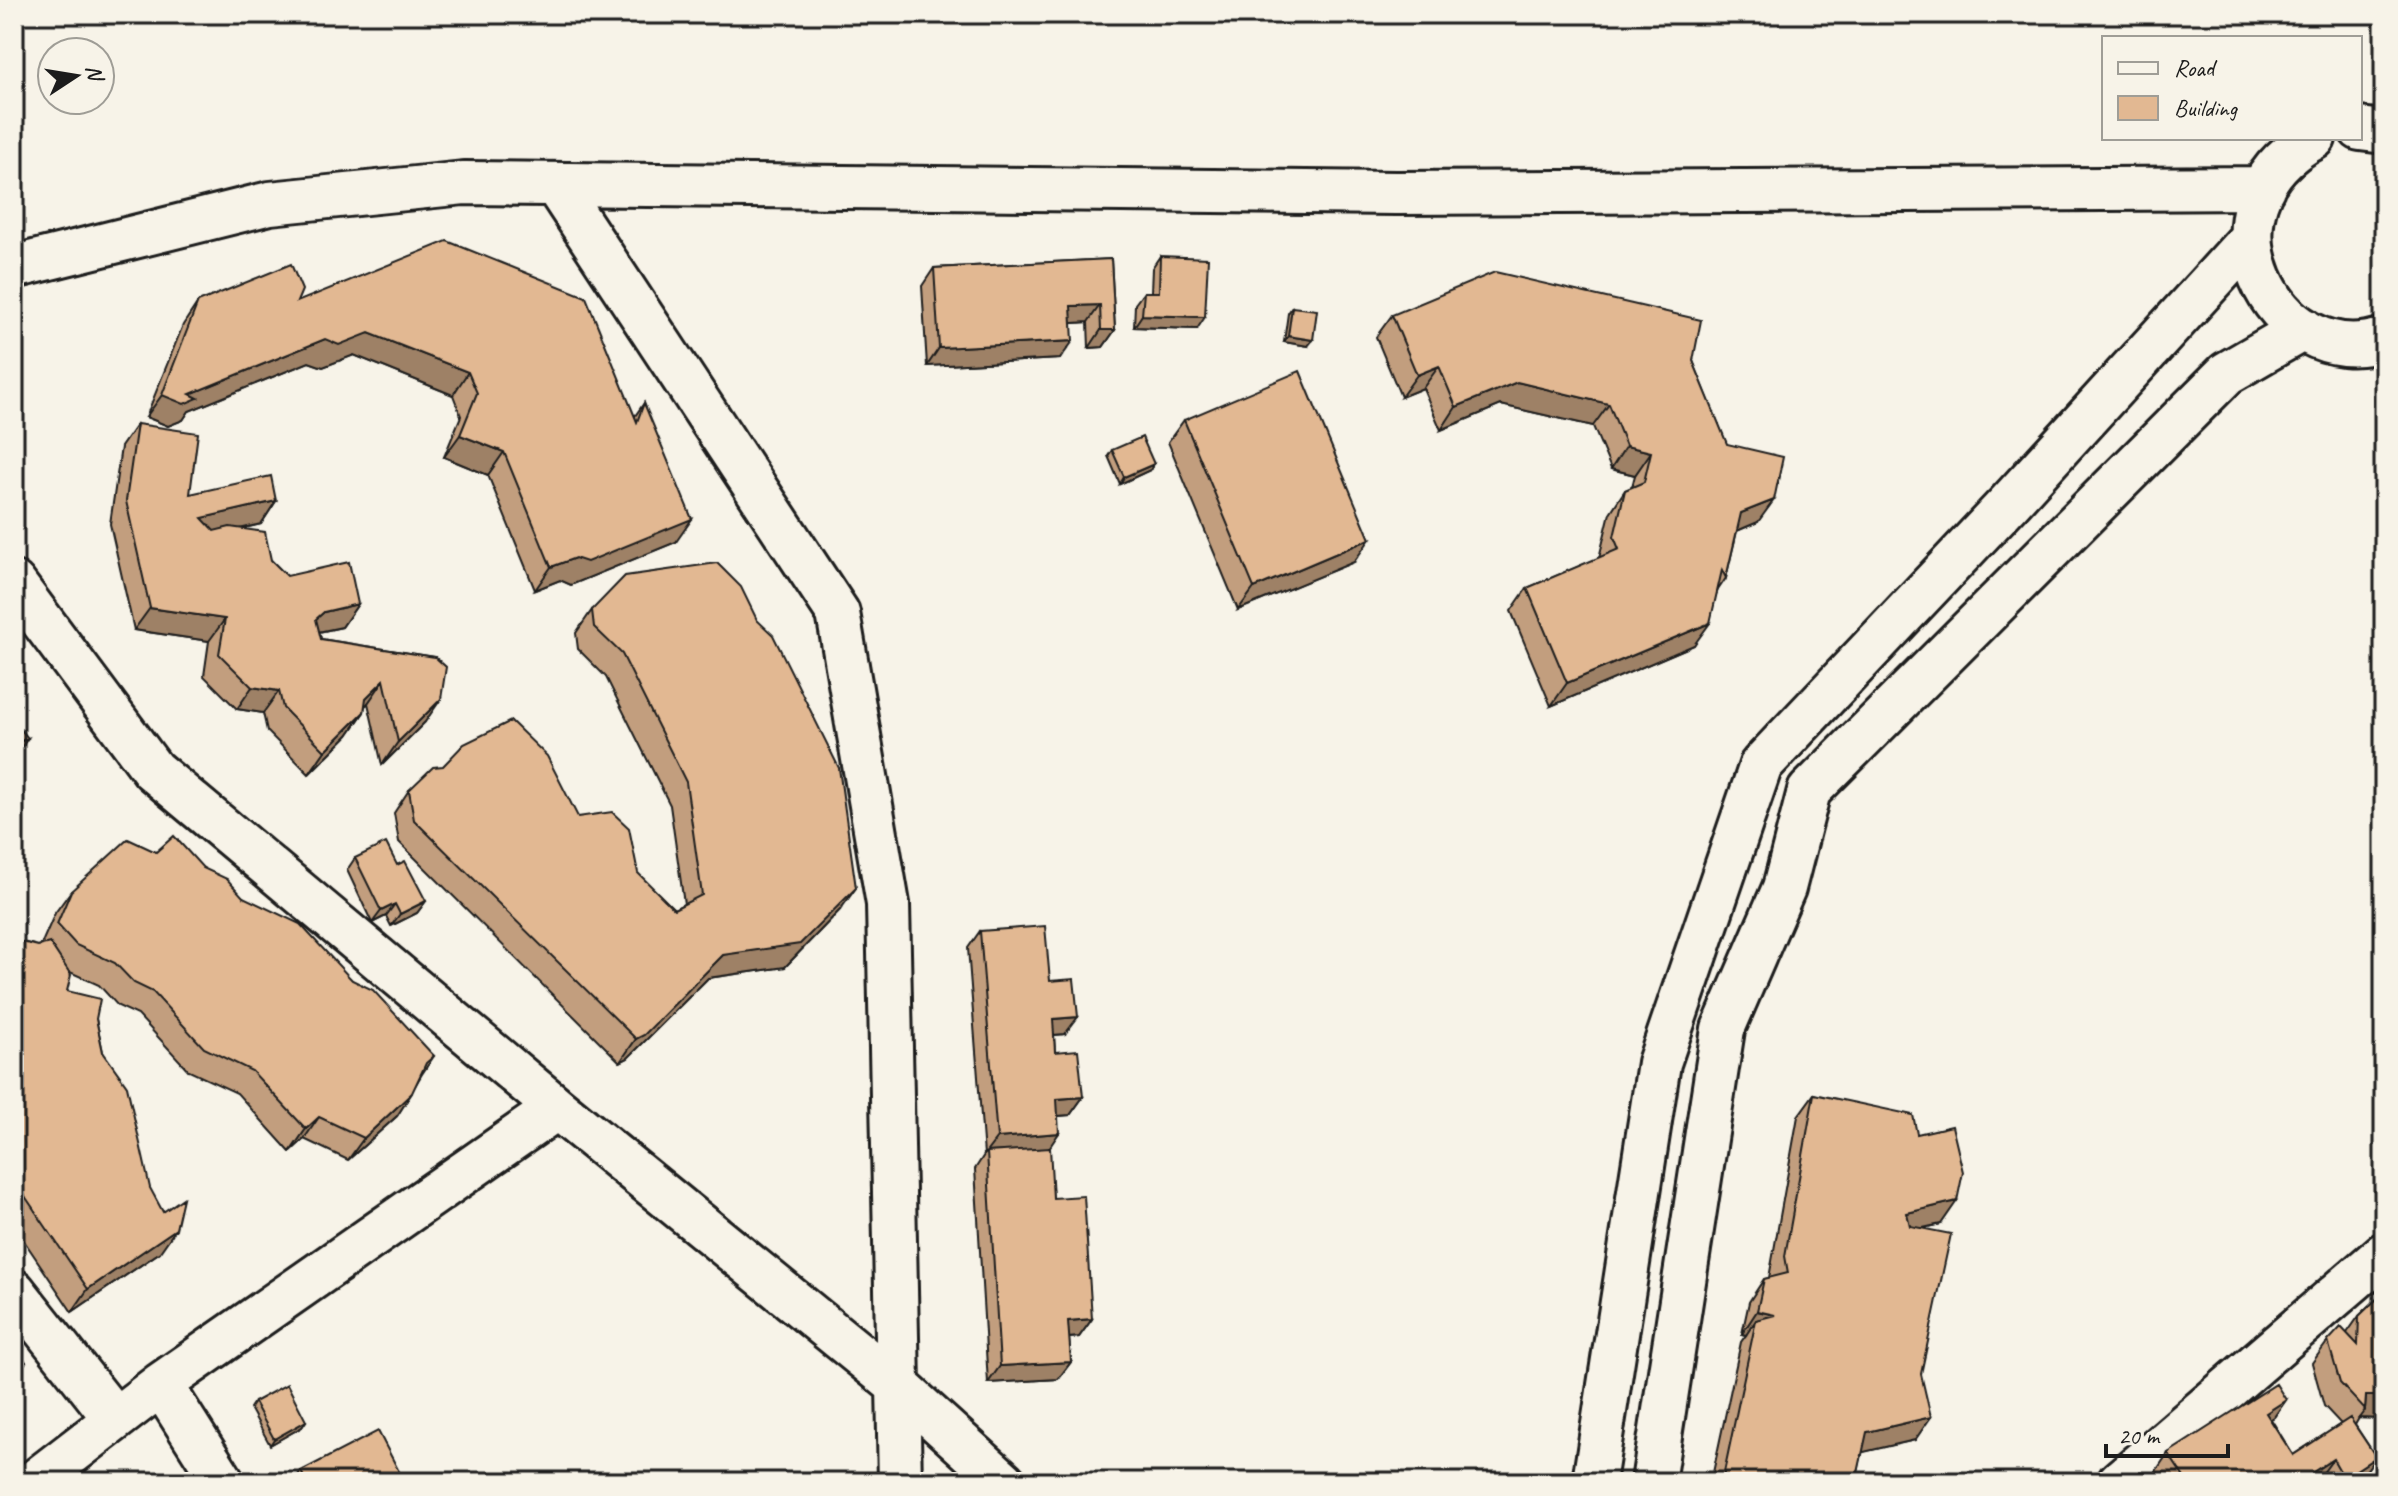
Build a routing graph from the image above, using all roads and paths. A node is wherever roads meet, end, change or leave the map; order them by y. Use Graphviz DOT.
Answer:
graph roads {
  1 [pos="2362,129"];
  2 [pos="2384,132"];
  3 [pos="2310,140"];
  4 [pos="555,184"];
  5 [pos="2263,188"];
  6 [pos="2250,239"];
  7 [pos="14,267"];
  8 [pos="2303,329"];
  9 [pos="2384,339"];
  10 [pos="14,583"];
  11 [pos="557,1108"];
  12 [pos="2384,1254"];
  13 [pos="14,1291"];
  14 [pos="161,1384"];
  15 [pos="897,1385"];
  16 [pos="115,1419"];
  17 [pos="34,1482"];
  18 [pos="223,1482"];
  19 [pos="900,1482"];
  20 [pos="1004,1482"];
  21 [pos="1594,1482"];
  22 [pos="1653,1482"];
  23 [pos="2119,1482"];
  1 -- 2 [label="street"];
  3 -- 5 [label="street"];
  4 -- 5 [label="street"];
  4 -- 7 [label="street"];
  4 -- 15 [label="street"];
  5 -- 6 [label="street"];
  6 -- 8 [label="street"];
  6 -- 21 [label="street"];
  8 -- 9 [label="street"];
  8 -- 22 [label="street"];
  10 -- 11 [label="street"];
  11 -- 14 [label="street"];
  11 -- 15 [label="street"];
  12 -- 23 [label="street"];
  13 -- 16 [label="street"];
  14 -- 16 [label="street"];
  14 -- 18 [label="street"];
  15 -- 19 [label="street"];
  15 -- 20 [label="street"];
  16 -- 17 [label="street"];
}
